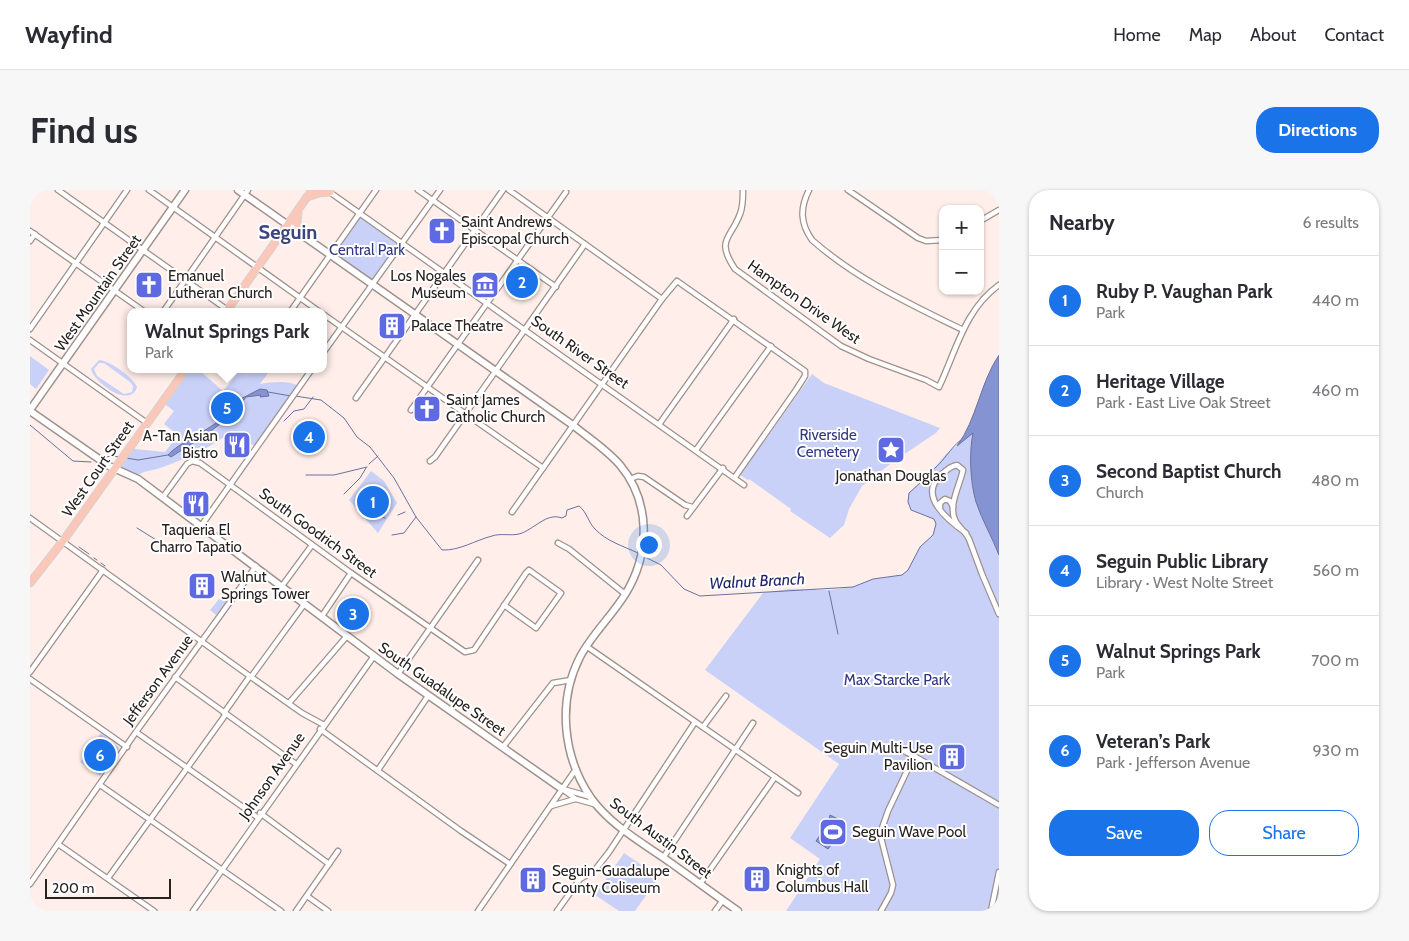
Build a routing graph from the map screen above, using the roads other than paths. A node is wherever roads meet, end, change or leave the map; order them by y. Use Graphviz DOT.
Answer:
graph roads {
  1 [pos="58,190"];
  2 [pos="127,190"];
  3 [pos="149,190"];
  4 [pos="185,190"];
  5 [pos="238,190"];
  6 [pos="312,190"];
  7 [pos="376,190"];
  8 [pos="418,190"];
  9 [pos="440,190"];
  10 [pos="502,190"];
  11 [pos="509,190"];
  12 [pos="743,190"];
  13 [pos="808,190"];
  14 [pos="848,190"];
  15 [pos="329,191"];
  16 [pos="246,192"];
  17 [pos="566,192"];
  18 [pos="307,198"];
  19 [pos="433,201"];
  20 [pos="173,207"];
  21 [pos="298,210"];
  22 [pos="999,210"];
  23 [pos="359,214"];
  24 [pos="548,217"];
  25 [pos="984,219"];
  26 [pos="104,223"];
  27 [pos="288,225"];
  28 [pos="475,230"];
  29 [pos="30,231"];
  30 [pos="301,233"];
  31 [pos="35,234"];
  32 [pos="215,237"];
  33 [pos="939,240"];
  34 [pos="30,241"];
  35 [pos="402,244"];
  36 [pos="585,244"];
  37 [pos="143,250"];
  38 [pos="330,254"];
  39 [pos="518,260"];
  40 [pos="76,263"];
  41 [pos="258,267"];
  42 [pos="445,273"];
  43 [pos="185,280"];
  44 [pos="372,284"];
  45 [pos="999,285"];
  46 [pos="556,287"];
  47 [pos="115,290"];
  48 [pos="300,298"];
  49 [pos="662,299"];
  50 [pos="488,303"];
  51 [pos="140,308"];
  52 [pos="166,308"];
  53 [pos="224,308"];
  54 [pos="230,308"];
  55 [pos="293,308"];
  56 [pos="315,308"];
  57 [pos="415,315"];
  58 [pos="327,316"];
  59 [pos="734,319"];
  60 [pos="342,327"];
  61 [pos="526,329"];
  62 [pos="30,330"];
  63 [pos="962,330"];
  64 [pos="30,340"];
  65 [pos="458,345"];
  66 [pos="771,346"];
  67 [pos="327,348"];
  68 [pos="385,358"];
  69 [pos="63,363"];
  70 [pos="496,372"];
  71 [pos="183,373"];
  72 [pos="309,373"];
  73 [pos="604,384"];
  74 [pos="427,386"];
  75 [pos="356,398"];
  76 [pos="30,410"];
  77 [pos="411,410"];
  78 [pos="466,414"];
  79 [pos="147,423"];
  80 [pos="660,423"];
  81 [pos="574,426"];
  82 [pos="696,450"];
  83 [pos="430,461"];
  84 [pos="117,466"];
  85 [pos="543,468"];
  86 [pos="722,468"];
  87 [pos="735,477"];
  88 [pos="630,479"];
  89 [pos="744,485"];
  90 [pos="230,486"];
  91 [pos="163,497"];
  92 [pos="692,507"];
  93 [pos="941,511"];
  94 [pos="954,511"];
  95 [pos="512,512"];
  96 [pos="686,516"];
  97 [pos="32,519"];
  98 [pos="30,526"];
  99 [pos="201,526"];
  100 [pos="966,533"];
  101 [pos="63,541"];
  102 [pos="558,543"];
  103 [pos="312,545"];
  104 [pos="478,560"];
  105 [pos="256,566"];
  106 [pos="103,570"];
  107 [pos="351,573"];
  108 [pos="30,583"];
  109 [pos="282,586"];
  110 [pos="625,594"];
  111 [pos="305,604"];
  112 [pos="504,605"];
  113 [pos="999,614"];
  114 [pos="322,616"];
  115 [pos="431,629"];
  116 [pos="347,636"];
  117 [pos="202,641"];
  118 [pos="586,646"];
  119 [pos="374,656"];
  120 [pos="30,672"];
  121 [pos="398,674"];
  122 [pos="176,677"];
  123 [pos="251,677"];
  124 [pos="30,679"];
  125 [pos="570,680"];
  126 [pos="428,696"];
  127 [pos="726,696"];
  128 [pos="289,703"];
  129 [pos="225,713"];
  130 [pos="695,722"];
  131 [pos="324,724"];
  132 [pos="754,724"];
  133 [pos="703,727"];
  134 [pos="320,729"];
  135 [pos="136,732"];
  136 [pos="127,747"];
  137 [pos="503,747"];
  138 [pos="736,750"];
  139 [pos="904,751"];
  140 [pos="914,756"];
  141 [pos="296,764"];
  142 [pos="187,768"];
  143 [pos="576,769"];
  144 [pos="378,770"];
  145 [pos="775,777"];
  146 [pos="100,785"];
  147 [pos="562,789"];
  148 [pos="798,793"];
  149 [pos="591,797"];
  150 [pos="576,799"];
  151 [pos="999,805"];
  152 [pos="550,807"];
  153 [pos="598,807"];
  154 [pos="259,815"];
  155 [pos="149,820"];
  156 [pos="624,830"];
  157 [pos="58,844"];
  158 [pos="338,851"];
  159 [pos="663,858"];
  160 [pos="329,864"];
  161 [pos="510,864"];
  162 [pos="221,870"];
  163 [pos="999,872"];
  164 [pos="108,878"];
  165 [pos="30,884"];
  166 [pos="700,884"];
  167 [pos="307,896"];
  168 [pos="722,900"];
  169 [pos="153,911"];
  170 [pos="192,911"];
  171 [pos="281,911"];
  172 [pos="296,911"];
  173 [pos="328,911"];
  174 [pos="478,911"];
  175 [pos="557,911"];
  176 [pos="715,911"];
  177 [pos="738,911"];
  178 [pos="881,911"];
  179 [pos="991,911"];
  1 -- 26 [label="street"];
  2 -- 26 [label="street"];
  3 -- 20 [label="street"];
  4 -- 20 [label="main road, West Mountain Street"];
  5 -- 16 [label="main road, South Austin Street"];
  6 -- 18 [label="main road"];
  7 -- 23 [label="street"];
  8 -- 19 [label="street"];
  9 -- 19 [label="street"];
  10 -- 28 [label="street"];
  11 -- 24 [label="street"];
  12 -- 63 [label="street, Hampton Drive West"];
  13 -- 63 [label="street"];
  14 -- 33 [label="street"];
  15 -- 18 [label="main road"];
  15 -- 23 [label="street, South River Street"];
  16 -- 27 [label="main road, South Austin Street"];
  16 -- 32 [label="street"];
  17 -- 24 [label="street"];
  18 -- 21 [label="main road"];
  19 -- 28 [label="street"];
  19 -- 35 [label="street"];
  20 -- 32 [label="street"];
  20 -- 37 [label="main road, West Mountain Street"];
  21 -- 27 [label="main road"];
  21 -- 30 [label="main road"];
  22 -- 25 [label="street"];
  23 -- 35 [label="street, South River Street"];
  23 -- 38 [label="street"];
  24 -- 36 [label="street"];
  24 -- 39 [label="street"];
  26 -- 37 [label="street"];
  26 -- 40 [label="street"];
  27 -- 30 [label="main road, South Austin Street"];
  27 -- 41 [label="main road"];
  28 -- 39 [label="street"];
  28 -- 42 [label="street"];
  29 -- 31 [label="street"];
  30 -- 38 [label="main road, South Austin Street"];
  31 -- 34 [label="street"];
  31 -- 40 [label="street"];
  32 -- 41 [label="street"];
  32 -- 43 [label="street"];
  35 -- 42 [label="street, South River Street"];
  35 -- 44 [label="street"];
  36 -- 46 [label="street"];
  36 -- 49 [label="street"];
  37 -- 43 [label="street"];
  37 -- 47 [label="main road, West Mountain Street"];
  38 -- 44 [label="main road, South Austin Street"];
  38 -- 48 [label="street"];
  39 -- 46 [label="street"];
  39 -- 50 [label="street"];
  40 -- 47 [label="street"];
  40 -- 62 [label="street"];
  41 -- 48 [label="street"];
  41 -- 54 [label="main road"];
  42 -- 50 [label="street, South River Street"];
  42 -- 57 [label="street"];
  43 -- 52 [label="street"];
  43 -- 53 [label="street"];
  44 -- 57 [label="main road, South Austin Street"];
  44 -- 60 [label="street"];
  45 -- 63 [label="street"];
  46 -- 61 [label="street"];
  47 -- 51 [label="street"];
  47 -- 69 [label="main road, West Mountain Street"];
  48 -- 55 [label="street"];
  48 -- 56 [label="street"];
  49 -- 59 [label="street"];
  49 -- 73 [label="street"];
  50 -- 61 [label="street, South River Street"];
  50 -- 65 [label="street"];
  57 -- 65 [label="main road, South Austin Street"];
  57 -- 68 [label="street"];
  58 -- 60 [label="street"];
  59 -- 66 [label="street"];
  59 -- 80 [label="street"];
  60 -- 67 [label="street"];
  60 -- 68 [label="street"];
  61 -- 70 [label="street"];
  61 -- 73 [label="street, South River Street"];
  64 -- 69 [label="street"];
  65 -- 70 [label="main road, South Austin Street"];
  65 -- 74 [label="street"];
  66 -- 82 [label="street"];
  66 -- 87 [label="street"];
  68 -- 74 [label="street"];
  68 -- 75 [label="street"];
  69 -- 76 [label="main road, West Mountain Street"];
  69 -- 79 [label="street"];
  70 -- 78 [label="street"];
  70 -- 81 [label="main road, South Austin Street"];
  71 -- 79 [label="main road, West Court Street"];
  72 -- 90 [label="street"];
  73 -- 80 [label="street, South River Street"];
  73 -- 81 [label="street"];
  74 -- 77 [label="street"];
  74 -- 78 [label="street"];
  76 -- 84 [label="main road, South Guadalupe Street"];
  78 -- 83 [label="street"];
  78 -- 85 [label="street"];
  79 -- 84 [label="main road, West Court Street"];
  80 -- 82 [label="street, South River Street"];
  81 -- 85 [label="street"];
  81 -- 88 [label="main road, South Austin Street"];
  82 -- 86 [label="street, South River Street"];
  84 -- 91 [label="main road, South Guadalupe Street"];
  84 -- 101 [label="main road, West Court Street"];
  85 -- 95 [label="street"];
  86 -- 87 [label="street, South River Street"];
  86 -- 92 [label="street"];
  87 -- 89 [label="street, South River Street"];
  88 -- 92 [label="street"];
  88 -- 110 [label="main road, South Austin Street"];
  90 -- 91 [label="street, South Goodrich Street"];
  90 -- 99 [label="street"];
  90 -- 103 [label="street, South Goodrich Street"];
  91 -- 99 [label="main road, South Guadalupe Street"];
  92 -- 96 [label="street"];
  93 -- 94 [label="street"];
  93 -- 94 [label="street"];
  93 -- 100 [label="street"];
  94 -- 100 [label="street"];
  97 -- 98 [label="street"];
  97 -- 101 [label="street"];
  99 -- 105 [label="main road, South Guadalupe Street"];
  100 -- 113 [label="street"];
  101 -- 106 [label="street"];
  101 -- 108 [label="main road, West Court Street"];
  102 -- 110 [label="street"];
  103 -- 107 [label="street, South Goodrich Street"];
  103 -- 109 [label="street"];
  104 -- 115 [label="street"];
  105 -- 109 [label="main road, South Guadalupe Street"];
  105 -- 117 [label="street, Jefferson Avenue"];
  106 -- 117 [label="street"];
  106 -- 120 [label="street"];
  107 -- 114 [label="street"];
  107 -- 115 [label="street, South Goodrich Street"];
  109 -- 111 [label="main road, South Guadalupe Street"];
  110 -- 118 [label="main road, South Austin Street"];
  111 -- 114 [label="main road, South Guadalupe Street"];
  111 -- 123 [label="street"];
  112 -- 112 [label="street"];
  112 -- 115 [label="street, South Goodrich Street"];
  114 -- 116 [label="main road, South Guadalupe Street"];
  115 -- 121 [label="street"];
  116 -- 119 [label="main road, South Guadalupe Street"];
  116 -- 128 [label="street"];
  117 -- 122 [label="street, Jefferson Avenue"];
  117 -- 123 [label="street"];
  118 -- 125 [label="main road, South Austin Street"];
  118 -- 130 [label="street"];
  119 -- 121 [label="main road, South Guadalupe Street"];
  119 -- 131 [label="street, Johnson Avenue"];
  121 -- 126 [label="main road, South Guadalupe Street"];
  122 -- 129 [label="street"];
  122 -- 135 [label="street, Jefferson Avenue"];
  123 -- 128 [label="street"];
  123 -- 129 [label="street"];
  124 -- 136 [label="street"];
  125 -- 137 [label="street"];
  125 -- 143 [label="main road, South Austin Street"];
  126 -- 137 [label="main road, South Guadalupe Street"];
  126 -- 144 [label="street"];
  127 -- 133 [label="street"];
  128 -- 131 [label="street"];
  129 -- 141 [label="street"];
  129 -- 142 [label="street"];
  130 -- 133 [label="street"];
  130 -- 156 [label="street"];
  131 -- 134 [label="street, Johnson Avenue"];
  132 -- 138 [label="street"];
  133 -- 138 [label="street"];
  134 -- 141 [label="street, Johnson Avenue"];
  134 -- 144 [label="street"];
  135 -- 136 [label="street, Jefferson Avenue"];
  135 -- 142 [label="street"];
  136 -- 146 [label="street, Jefferson Avenue"];
  137 -- 147 [label="main road, South Guadalupe Street"];
  138 -- 145 [label="street"];
  138 -- 159 [label="street"];
  139 -- 140 [label="street"];
  140 -- 151 [label="street"];
  140 -- 178 [label="street"];
  141 -- 154 [label="street, Johnson Avenue"];
  142 -- 154 [label="street"];
  142 -- 155 [label="street"];
  143 -- 147 [label="street"];
  143 -- 149 [label="main road, South Austin Street"];
  144 -- 161 [label="street"];
  145 -- 148 [label="street"];
  145 -- 166 [label="street"];
  146 -- 155 [label="street"];
  146 -- 157 [label="street, Jefferson Avenue"];
  147 -- 149 [label="street, South Guadalupe Street"];
  147 -- 150 [label="street"];
  147 -- 152 [label="street"];
  149 -- 153 [label="main road, South Austin Street"];
  150 -- 152 [label="street"];
  150 -- 153 [label="street"];
  152 -- 161 [label="street"];
  153 -- 156 [label="main road, South Austin Street"];
  154 -- 160 [label="street"];
  154 -- 162 [label="street, Johnson Avenue"];
  155 -- 162 [label="street"];
  155 -- 164 [label="street"];
  156 -- 159 [label="main road, South Austin Street"];
  156 -- 175 [label="street"];
  157 -- 164 [label="street"];
  157 -- 165 [label="street, Jefferson Avenue"];
  158 -- 160 [label="street"];
  159 -- 166 [label="main road, South Austin Street"];
  160 -- 167 [label="street"];
  161 -- 174 [label="street"];
  162 -- 170 [label="street, Johnson Avenue"];
  162 -- 171 [label="street"];
  163 -- 179 [label="street"];
  164 -- 169 [label="street"];
  166 -- 168 [label="main road, South Austin Street"];
  167 -- 172 [label="street"];
  167 -- 173 [label="street"];
  168 -- 176 [label="street"];
  168 -- 177 [label="main road, South Austin Street"];
}
